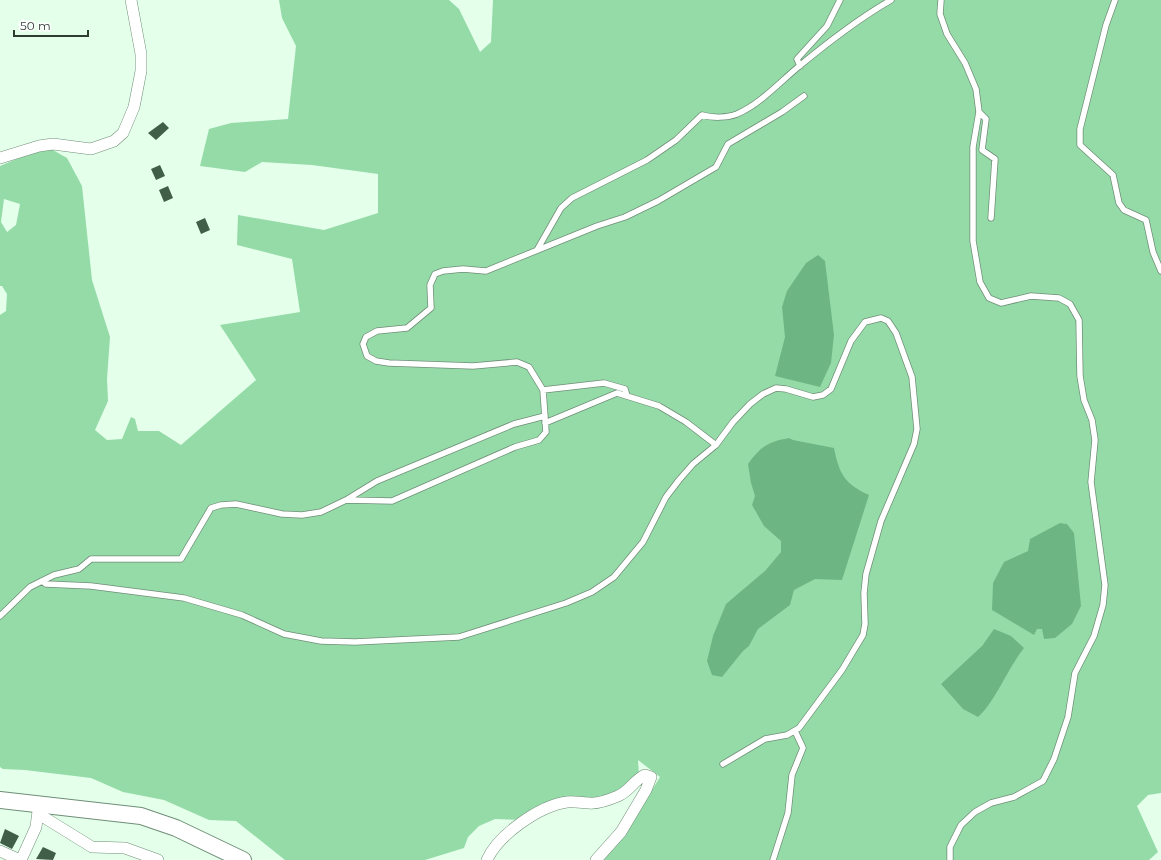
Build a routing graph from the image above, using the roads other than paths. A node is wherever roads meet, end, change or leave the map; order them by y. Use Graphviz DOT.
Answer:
graph roads {
  1 [pos="131,0"];
  2 [pos="840,0"];
  3 [pos="891,0"];
  4 [pos="941,0"];
  5 [pos="1115,0"];
  6 [pos="800,66"];
  7 [pos="804,96"];
  8 [pos="979,112"];
  9 [pos="0,158"];
  10 [pos="991,218"];
  11 [pos="537,250"];
  12 [pos="1161,272"];
  13 [pos="543,390"];
  14 [pos="627,396"];
  15 [pos="545,420"];
  16 [pos="716,445"];
  17 [pos="346,500"];
  18 [pos="42,581"];
  19 [pos="0,616"];
  20 [pos="795,731"];
  21 [pos="723,764"];
  22 [pos="0,800"];
  23 [pos="38,810"];
  24 [pos="0,851"];
  25 [pos="21,860"];
  26 [pos="158,860"];
  27 [pos="243,860"];
  28 [pos="487,860"];
  29 [pos="596,860"];
  30 [pos="773,860"];
  31 [pos="950,860"];
  1 -- 9 [label="street"];
  2 -- 6 [label="lane"];
  3 -- 6 [label="lane"];
  4 -- 8 [label="lane"];
  5 -- 12 [label="lane"];
  6 -- 11 [label="lane"];
  7 -- 11 [label="lane"];
  8 -- 10 [label="lane"];
  8 -- 31 [label="lane"];
  11 -- 13 [label="lane"];
  13 -- 14 [label="lane"];
  13 -- 15 [label="lane"];
  14 -- 15 [label="lane"];
  14 -- 16 [label="lane"];
  15 -- 17 [label="lane"];
  15 -- 17 [label="lane"];
  16 -- 18 [label="lane"];
  16 -- 20 [label="lane"];
  17 -- 18 [label="lane"];
  18 -- 19 [label="lane"];
  20 -- 21 [label="lane"];
  20 -- 30 [label="lane"];
  22 -- 23 [label="street"];
  23 -- 25 [label="street"];
  23 -- 26 [label="street"];
  23 -- 27 [label="street"];
  24 -- 25 [label="street"];
  28 -- 29 [label="street"];
}
